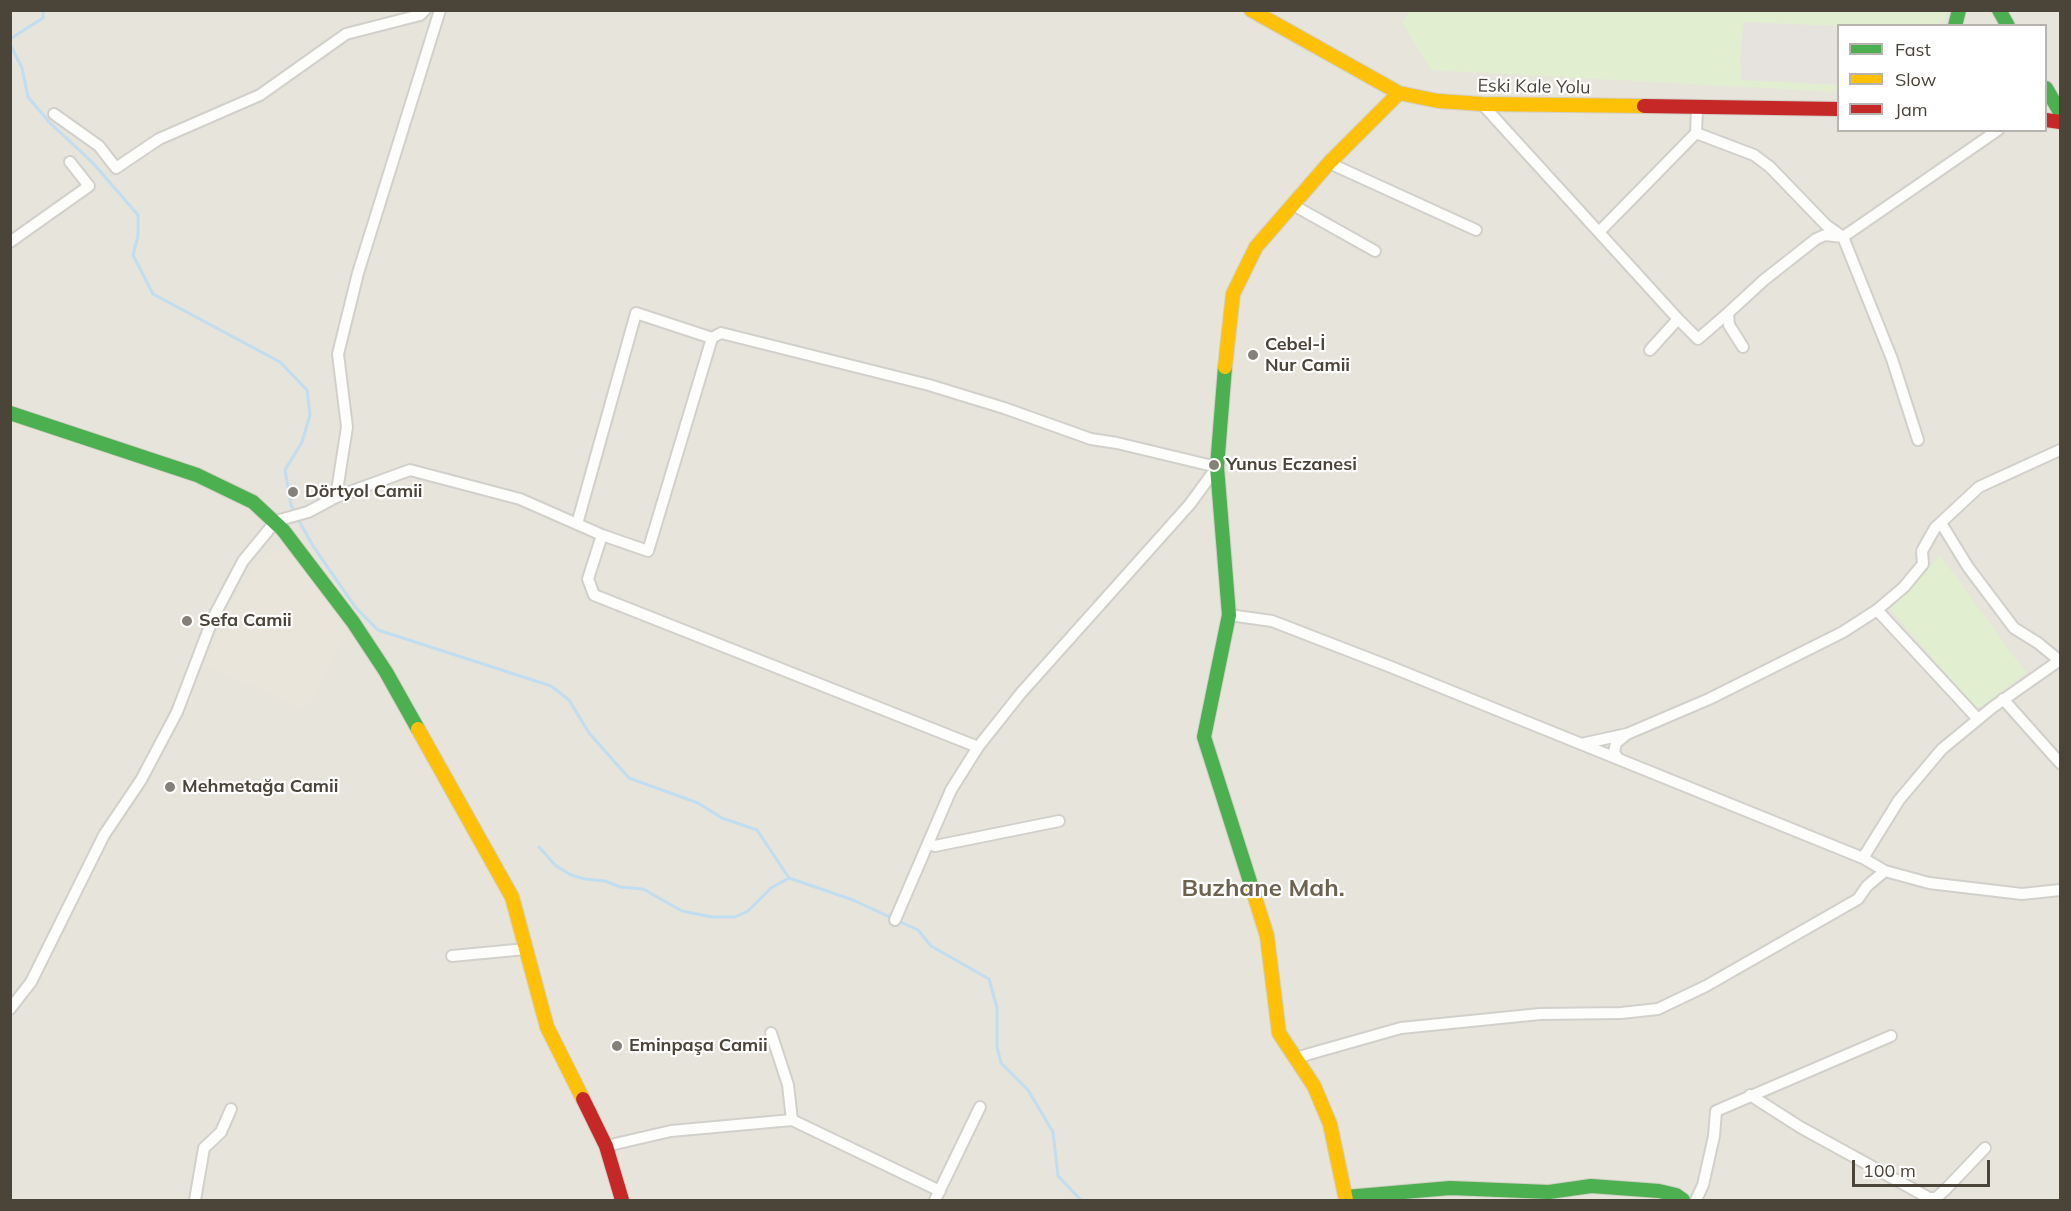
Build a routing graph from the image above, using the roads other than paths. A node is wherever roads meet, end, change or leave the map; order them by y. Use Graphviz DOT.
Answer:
graph roads {
  1 [pos="440,10"];
  2 [pos="1251,10"];
  3 [pos="1999,10"];
  4 [pos="419,12"];
  5 [pos="2007,24"];
  6 [pos="2047,90"];
  7 [pos="1399,93"];
  8 [pos="1482,104"];
  9 [pos="1697,109"];
  10 [pos="1837,109"];
  11 [pos="2061,112"];
  12 [pos="54,114"];
  13 [pos="1995,132"];
  14 [pos="1696,133"];
  15 [pos="70,162"];
  16 [pos="1329,163"];
  17 [pos="1293,205"];
  18 [pos="1476,230"];
  19 [pos="1600,231"];
  20 [pos="1843,237"];
  21 [pos="10,242"];
  22 [pos="1375,251"];
  23 [pos="1728,314"];
  24 [pos="1678,319"];
  25 [pos="712,338"];
  26 [pos="1743,347"];
  27 [pos="1650,350"];
  28 [pos="10,413"];
  29 [pos="1918,440"];
  30 [pos="2061,450"];
  31 [pos="1217,467"];
  32 [pos="336,497"];
  33 [pos="280,520"];
  34 [pos="1941,523"];
  35 [pos="577,524"];
  36 [pos="602,535"];
  37 [pos="1877,610"];
  38 [pos="1229,615"];
  39 [pos="2060,660"];
  40 [pos="2004,699"];
  41 [pos="1978,719"];
  42 [pos="1627,734"];
  43 [pos="1581,744"];
  44 [pos="978,747"];
  45 [pos="1618,759"];
  46 [pos="2061,763"];
  47 [pos="1059,821"];
  48 [pos="928,844"];
  49 [pos="1863,858"];
  50 [pos="1885,872"];
  51 [pos="2061,890"];
  52 [pos="896,920"];
  53 [pos="526,949"];
  54 [pos="452,956"];
  55 [pos="10,1009"];
  56 [pos="771,1033"];
  57 [pos="1891,1036"];
  58 [pos="1295,1058"];
  59 [pos="1750,1095"];
  60 [pos="980,1107"];
  61 [pos="231,1109"];
  62 [pos="792,1119"];
  63 [pos="606,1146"];
  64 [pos="1985,1148"];
  65 [pos="938,1196"];
  66 [pos="1346,1199"];
  67 [pos="195,1200"];
  68 [pos="622,1200"];
  69 [pos="1683,1200"];
  70 [pos="1696,1200"];
  1 -- 32 [label="street"];
  2 -- 7 [label="street, Eski Kale Yolu"];
  3 -- 5 [label="street"];
  4 -- 12 [label="street"];
  6 -- 11 [label="street"];
  7 -- 8 [label="street, Eski Kale Yolu"];
  7 -- 16 [label="street"];
  8 -- 9 [label="street, Eski Kale Yolu"];
  8 -- 19 [label="street"];
  9 -- 10 [label="street, Eski Kale Yolu"];
  9 -- 14 [label="street"];
  13 -- 20 [label="street"];
  14 -- 19 [label="street"];
  14 -- 20 [label="street"];
  15 -- 21 [label="street"];
  16 -- 17 [label="street"];
  16 -- 18 [label="street"];
  17 -- 22 [label="street"];
  17 -- 31 [label="street"];
  19 -- 24 [label="street"];
  20 -- 23 [label="street"];
  20 -- 29 [label="street"];
  23 -- 24 [label="street"];
  23 -- 26 [label="street"];
  24 -- 27 [label="street"];
  25 -- 31 [label="street"];
  25 -- 35 [label="street"];
  25 -- 36 [label="street"];
  28 -- 33 [label="street"];
  30 -- 34 [label="street"];
  31 -- 38 [label="street"];
  31 -- 44 [label="street"];
  32 -- 33 [label="street"];
  32 -- 35 [label="street"];
  33 -- 53 [label="street"];
  33 -- 55 [label="street"];
  34 -- 37 [label="street"];
  34 -- 39 [label="street"];
  35 -- 36 [label="street"];
  36 -- 44 [label="street"];
  37 -- 41 [label="street"];
  37 -- 42 [label="street"];
  38 -- 43 [label="street"];
  38 -- 58 [label="street"];
  39 -- 40 [label="street"];
  40 -- 41 [label="street"];
  40 -- 46 [label="street"];
  41 -- 49 [label="street"];
  42 -- 43 [label="street"];
  42 -- 45 [label="street"];
  43 -- 45 [label="street"];
  44 -- 48 [label="street"];
  45 -- 49 [label="street"];
  47 -- 48 [label="street"];
  48 -- 52 [label="street"];
  49 -- 50 [label="street"];
  50 -- 51 [label="street"];
  50 -- 58 [label="street"];
  53 -- 54 [label="street"];
  53 -- 63 [label="street"];
  56 -- 62 [label="street"];
  57 -- 59 [label="street"];
  58 -- 66 [label="street"];
  59 -- 64 [label="street"];
  59 -- 70 [label="street"];
  60 -- 65 [label="street"];
  61 -- 67 [label="street"];
  62 -- 63 [label="street"];
  62 -- 65 [label="street"];
  63 -- 68 [label="street"];
  66 -- 69 [label="street"];
}
